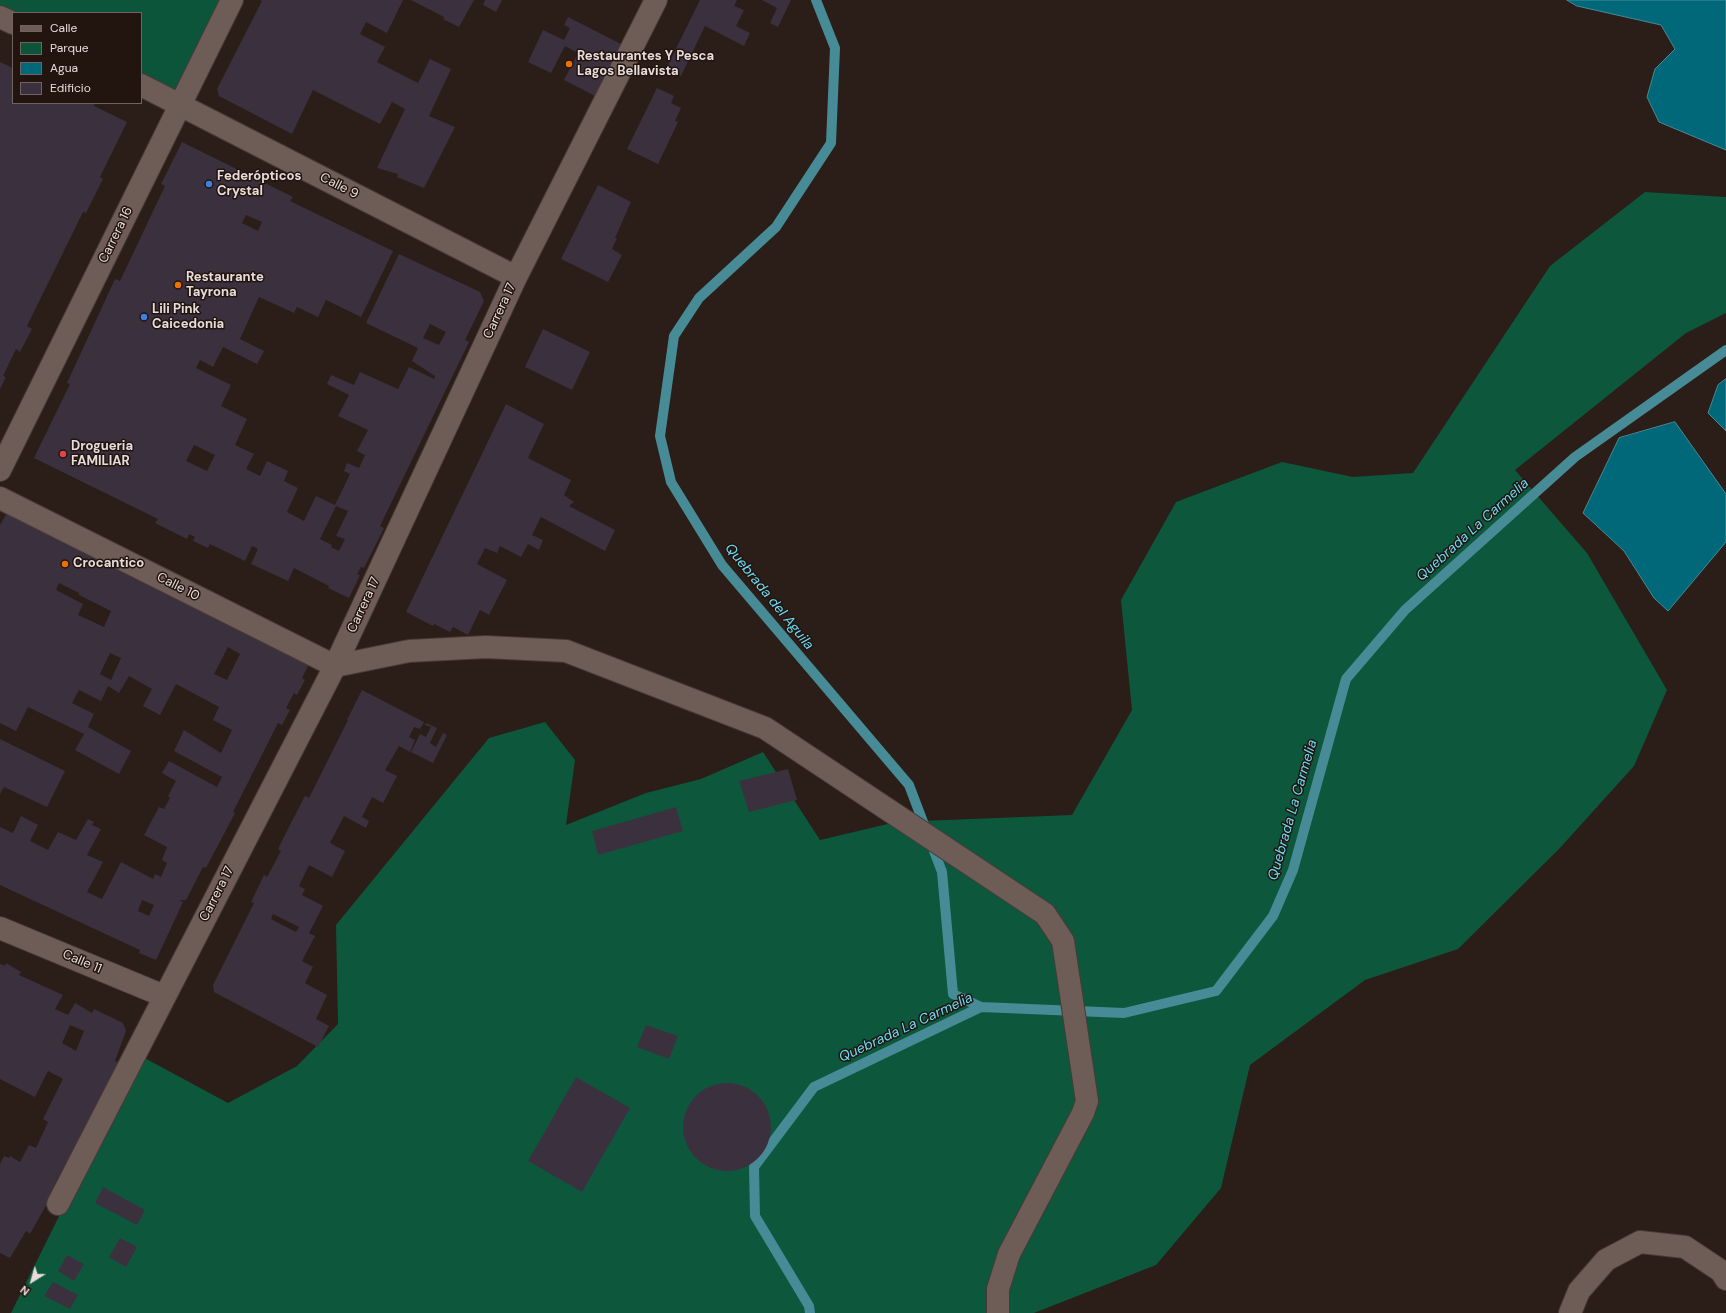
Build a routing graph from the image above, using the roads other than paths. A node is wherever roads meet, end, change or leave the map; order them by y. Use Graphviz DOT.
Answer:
graph roads {
  1 [pos="232,0"];
  2 [pos="656,0"];
  3 [pos="0,16"];
  4 [pos="12,22"];
  5 [pos="142,85"];
  6 [pos="181,104"];
  7 [pos="516,277"];
  8 [pos="0,470"];
  9 [pos="0,498"];
  10 [pos="335,666"];
  11 [pos="0,928"];
  12 [pos="164,996"];
  13 [pos="58,1204"];
  14 [pos="1726,1279"];
  15 [pos="998,1313"];
  16 [pos="1570,1313"];
  1 -- 6 [label="street, Carrera 16"];
  2 -- 7 [label="street, Carrera 17"];
  3 -- 4 [label="street"];
  5 -- 6 [label="street, Calle 9"];
  6 -- 7 [label="street, Calle 9"];
  6 -- 8 [label="street, Carrera 16"];
  7 -- 10 [label="street, Carrera 17"];
  9 -- 10 [label="street, Calle 10"];
  10 -- 12 [label="street, Carrera 17"];
  10 -- 15 [label="street"];
  11 -- 12 [label="street, Calle 11"];
  12 -- 13 [label="street, Carrera 17"];
  14 -- 16 [label="street"];
}
